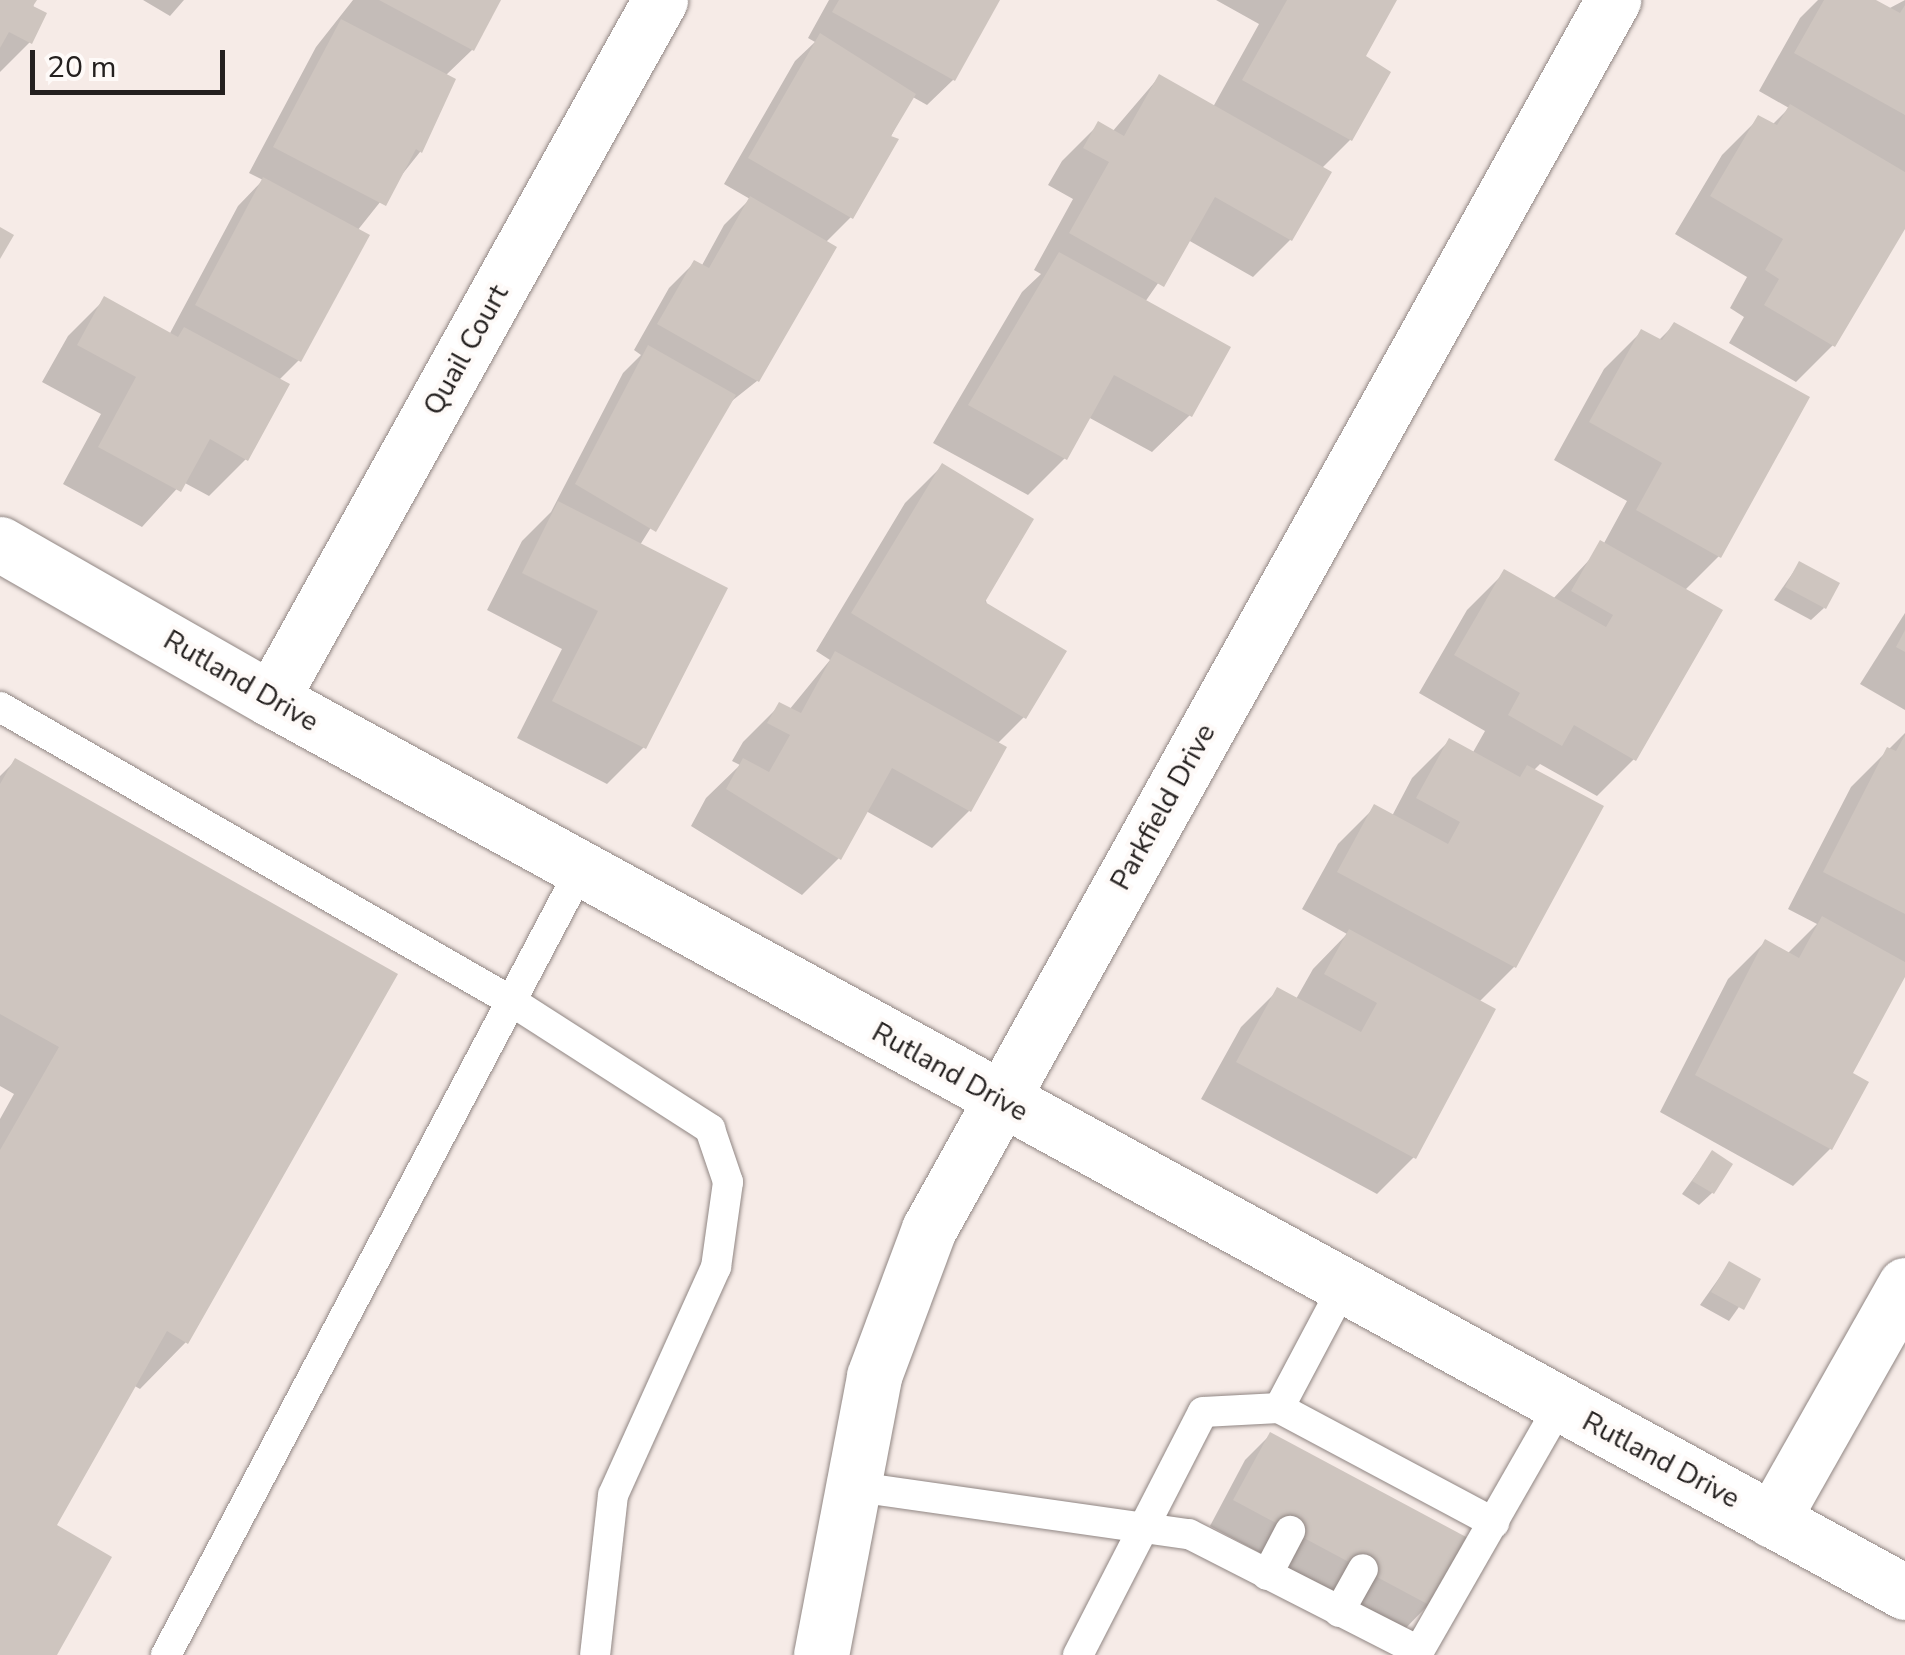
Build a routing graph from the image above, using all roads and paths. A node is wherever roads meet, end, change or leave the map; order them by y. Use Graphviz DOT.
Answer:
graph roads {
  1 [pos="660,0"];
  2 [pos="1613,0"];
  3 [pos="4,554"];
  4 [pos="271,700"];
  5 [pos="0,707"];
  6 [pos="581,870"];
  7 [pos="511,1000"];
  8 [pos="1000,1100"];
  9 [pos="1905,1285"];
  10 [pos="1342,1286"];
  11 [pos="1560,1405"];
  12 [pos="1279,1408"];
  13 [pos="850,1486"];
  14 [pos="1772,1520"];
  15 [pos="1494,1523"];
  16 [pos="1147,1528"];
  17 [pos="1290,1531"];
  18 [pos="1363,1570"];
  19 [pos="1267,1575"];
  20 [pos="1905,1592"];
  21 [pos="1339,1612"];
  22 [pos="166,1655"];
  23 [pos="594,1655"];
  24 [pos="821,1655"];
  25 [pos="1078,1655"];
  1 -- 4 [label="street, Quail Court"];
  2 -- 8 [label="street, Parkfield Drive"];
  3 -- 4 [label="street, Rutland Drive"];
  4 -- 6 [label="street, Rutland Drive"];
  5 -- 7 [label="lane"];
  6 -- 7 [label="lane"];
  6 -- 8 [label="street, Rutland Drive"];
  7 -- 22 [label="lane"];
  7 -- 23 [label="lane"];
  8 -- 10 [label="street, Rutland Drive"];
  8 -- 13 [label="street, Parkfield Drive"];
  9 -- 14 [label="street"];
  10 -- 11 [label="street, Rutland Drive"];
  10 -- 12 [label="lane"];
  11 -- 14 [label="street, Rutland Drive"];
  11 -- 15 [label="lane"];
  12 -- 15 [label="lane"];
  12 -- 16 [label="lane"];
  13 -- 16 [label="lane"];
  13 -- 24 [label="street, Parkfield Drive"];
  14 -- 20 [label="street, Rutland Drive"];
  15 -- 21 [label="lane"];
  16 -- 19 [label="lane"];
  16 -- 25 [label="lane"];
  17 -- 19 [label="lane"];
  18 -- 21 [label="lane"];
  19 -- 21 [label="lane"];
}
